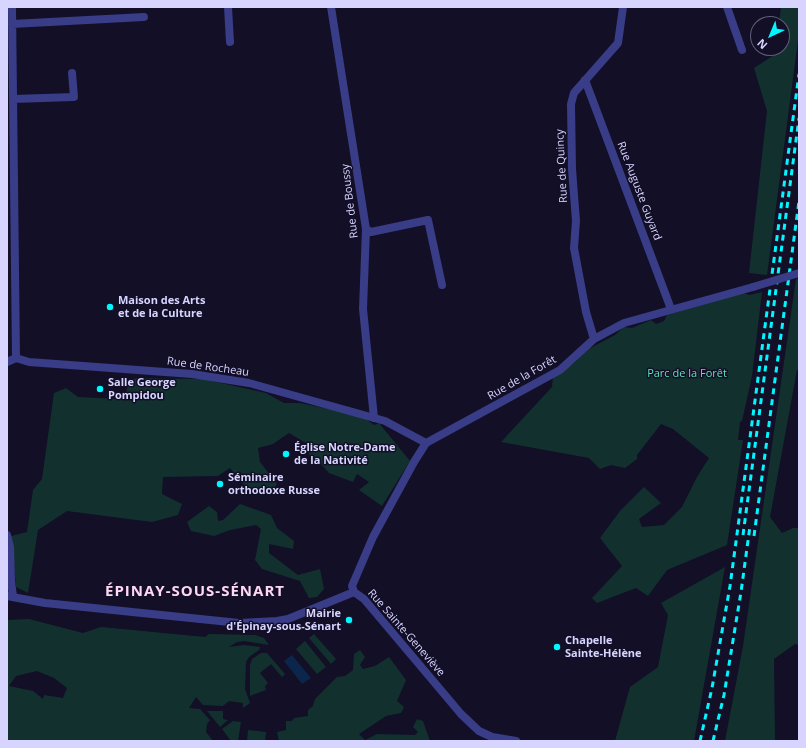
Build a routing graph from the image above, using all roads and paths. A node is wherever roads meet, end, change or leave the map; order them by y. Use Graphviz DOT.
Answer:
graph roads {
  1 [pos="12,7"];
  2 [pos="228,7"];
  3 [pos="331,7"];
  4 [pos="623,7"];
  5 [pos="727,7"];
  6 [pos="144,17"];
  7 [pos="12,24"];
  8 [pos="10,37"];
  9 [pos="230,42"];
  10 [pos="742,50"];
  11 [pos="72,73"];
  12 [pos="586,80"];
  13 [pos="13,99"];
  14 [pos="10,172"];
  15 [pos="366,229"];
  16 [pos="799,273"];
  17 [pos="442,285"];
  18 [pos="671,309"];
  19 [pos="594,339"];
  20 [pos="16,358"];
  21 [pos="7,362"];
  22 [pos="374,418"];
  23 [pos="426,443"];
  24 [pos="7,534"];
  25 [pos="354,592"];
  26 [pos="10,596"];
  27 [pos="516,741"];
  1 -- 7 [label="street"];
  2 -- 9 [label="street"];
  3 -- 15 [label="street, Rue de Boussy"];
  4 -- 12 [label="street, Rue de Quincy"];
  5 -- 10 [label="street"];
  6 -- 7 [label="street"];
  7 -- 8 [label="street"];
  8 -- 13 [label="street"];
  11 -- 13 [label="street"];
  12 -- 18 [label="street, Rue Auguste Guyard"];
  12 -- 19 [label="street, Rue de Quincy"];
  13 -- 14 [label="street"];
  14 -- 20 [label="street"];
  15 -- 17 [label="street"];
  15 -- 22 [label="street, Rue de Boussy"];
  16 -- 18 [label="street, Rue de la Forêt, bridge"];
  18 -- 19 [label="street, Rue de la Forêt"];
  19 -- 23 [label="street, Rue de la Forêt"];
  20 -- 21 [label="street"];
  20 -- 22 [label="street, Rue de Rocheau"];
  22 -- 23 [label="street, Rue de Rocheau"];
  23 -- 25 [label="street, Rue Sainte-Geneviève"];
  24 -- 26 [label="street"];
  25 -- 26 [label="street"];
  25 -- 27 [label="street, Rue Sainte-Geneviève"];
}
